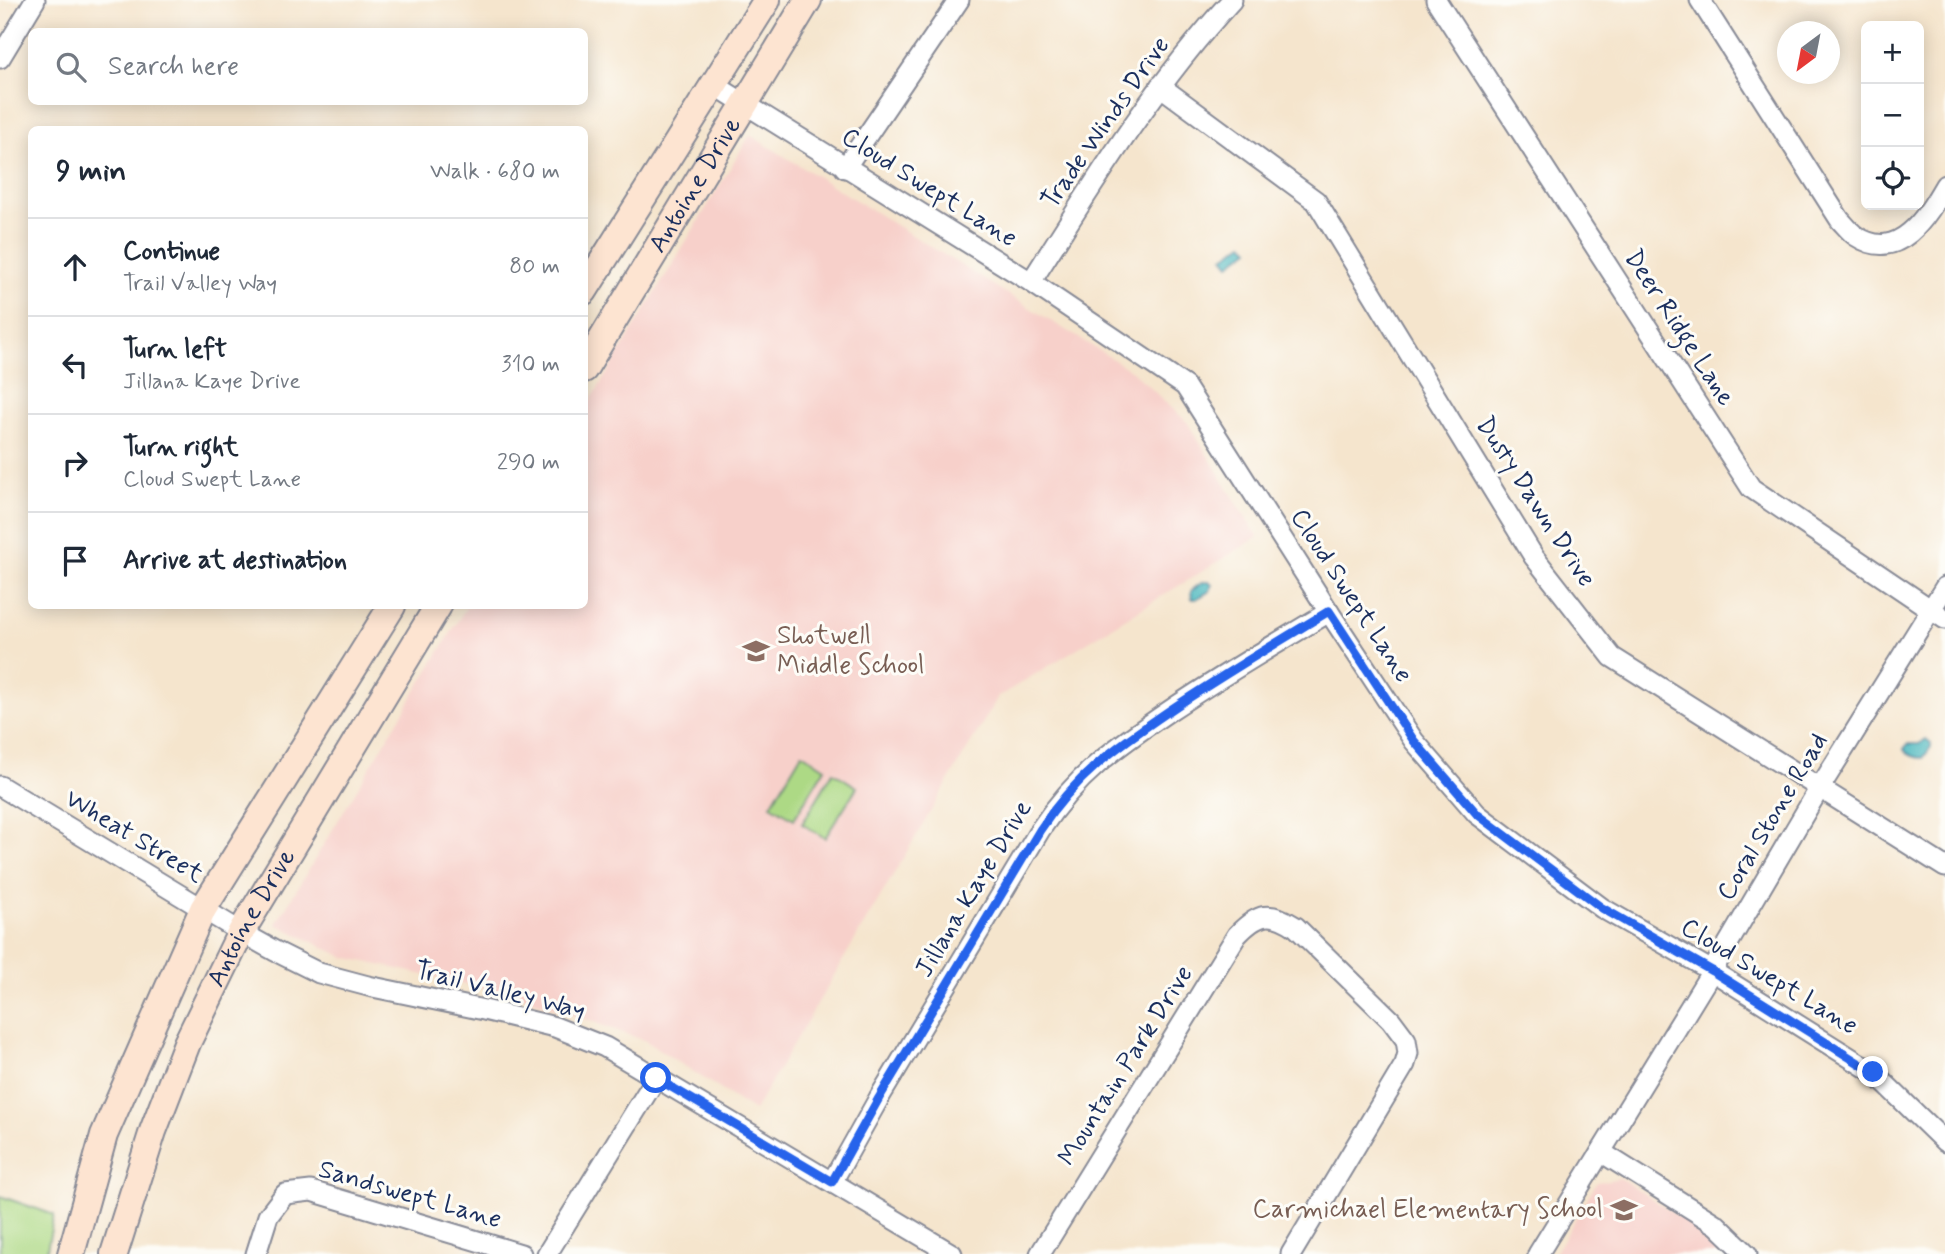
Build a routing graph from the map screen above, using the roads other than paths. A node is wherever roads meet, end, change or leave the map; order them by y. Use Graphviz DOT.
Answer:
graph roads {
  1 [pos="35,0"];
  2 [pos="767,0"];
  3 [pos="808,0"];
  4 [pos="959,0"];
  5 [pos="1231,0"];
  6 [pos="1436,0"];
  7 [pos="1700,0"];
  8 [pos="0,58"];
  9 [pos="713,85"];
  10 [pos="1160,86"];
  11 [pos="745,104"];
  12 [pos="845,168"];
  13 [pos="1945,185"];
  14 [pos="1031,282"];
  15 [pos="588,285"];
  16 [pos="588,362"];
  17 [pos="1945,587"];
  18 [pos="389,609"];
  19 [pos="436,609"];
  20 [pos="1329,611"];
  21 [pos="1938,614"];
  22 [pos="0,786"];
  23 [pos="1819,789"];
  24 [pos="1945,867"];
  25 [pos="203,909"];
  26 [pos="241,932"];
  27 [pos="1712,971"];
  28 [pos="656,1078"];
  29 [pos="1945,1142"];
  30 [pos="1601,1152"];
  31 [pos="832,1182"];
  32 [pos="71,1254"];
  33 [pos="114,1254"];
  34 [pos="256,1254"];
  35 [pos="521,1254"];
  36 [pos="547,1254"];
  37 [pos="952,1254"];
  38 [pos="1040,1254"];
  39 [pos="1292,1254"];
  40 [pos="1538,1254"];
  41 [pos="1747,1254"];
  1 -- 8 [label="street"];
  2 -- 9 [label="main road, Antoine Drive"];
  3 -- 11 [label="main road, Antoine Drive"];
  4 -- 12 [label="street"];
  5 -- 10 [label="street, Trade Winds Drive"];
  6 -- 21 [label="street, Deer Ridge Lane"];
  7 -- 13 [label="street"];
  9 -- 11 [label="street, Cloud Swept Lane"];
  9 -- 15 [label="main road, Antoine Drive"];
  10 -- 14 [label="street, Trade Winds Drive"];
  10 -- 23 [label="street, Dusty Dawn Drive"];
  11 -- 12 [label="street, Cloud Swept Lane"];
  11 -- 16 [label="main road, Antoine Drive"];
  12 -- 14 [label="street, Cloud Swept Lane"];
  14 -- 20 [label="street, Cloud Swept Lane"];
  17 -- 21 [label="street, Coral Stone Road"];
  18 -- 25 [label="main road, Antoine Drive"];
  19 -- 26 [label="main road, Antoine Drive"];
  20 -- 27 [label="street, Cloud Swept Lane"];
  20 -- 31 [label="street, Jillana Kaye Drive"];
  21 -- 23 [label="street, Coral Stone Road"];
  22 -- 25 [label="street, Wheat Street"];
  23 -- 24 [label="street, Dusty Dawn Drive"];
  23 -- 27 [label="street, Coral Stone Road"];
  25 -- 26 [label="street, Wheat Street"];
  25 -- 32 [label="main road, Antoine Drive"];
  26 -- 28 [label="street, Trail Valley Way"];
  26 -- 33 [label="main road, Antoine Drive"];
  27 -- 29 [label="street, Cloud Swept Lane"];
  27 -- 30 [label="street, Coral Stone Road"];
  28 -- 31 [label="street, Trail Valley Way"];
  28 -- 36 [label="street"];
  30 -- 40 [label="street, Coral Stone Road"];
  30 -- 41 [label="street"];
  31 -- 37 [label="street, Trail Valley Way"];
  34 -- 35 [label="street, Sandswept Lane"];
  38 -- 39 [label="street, Mountain Park Drive"];
}
